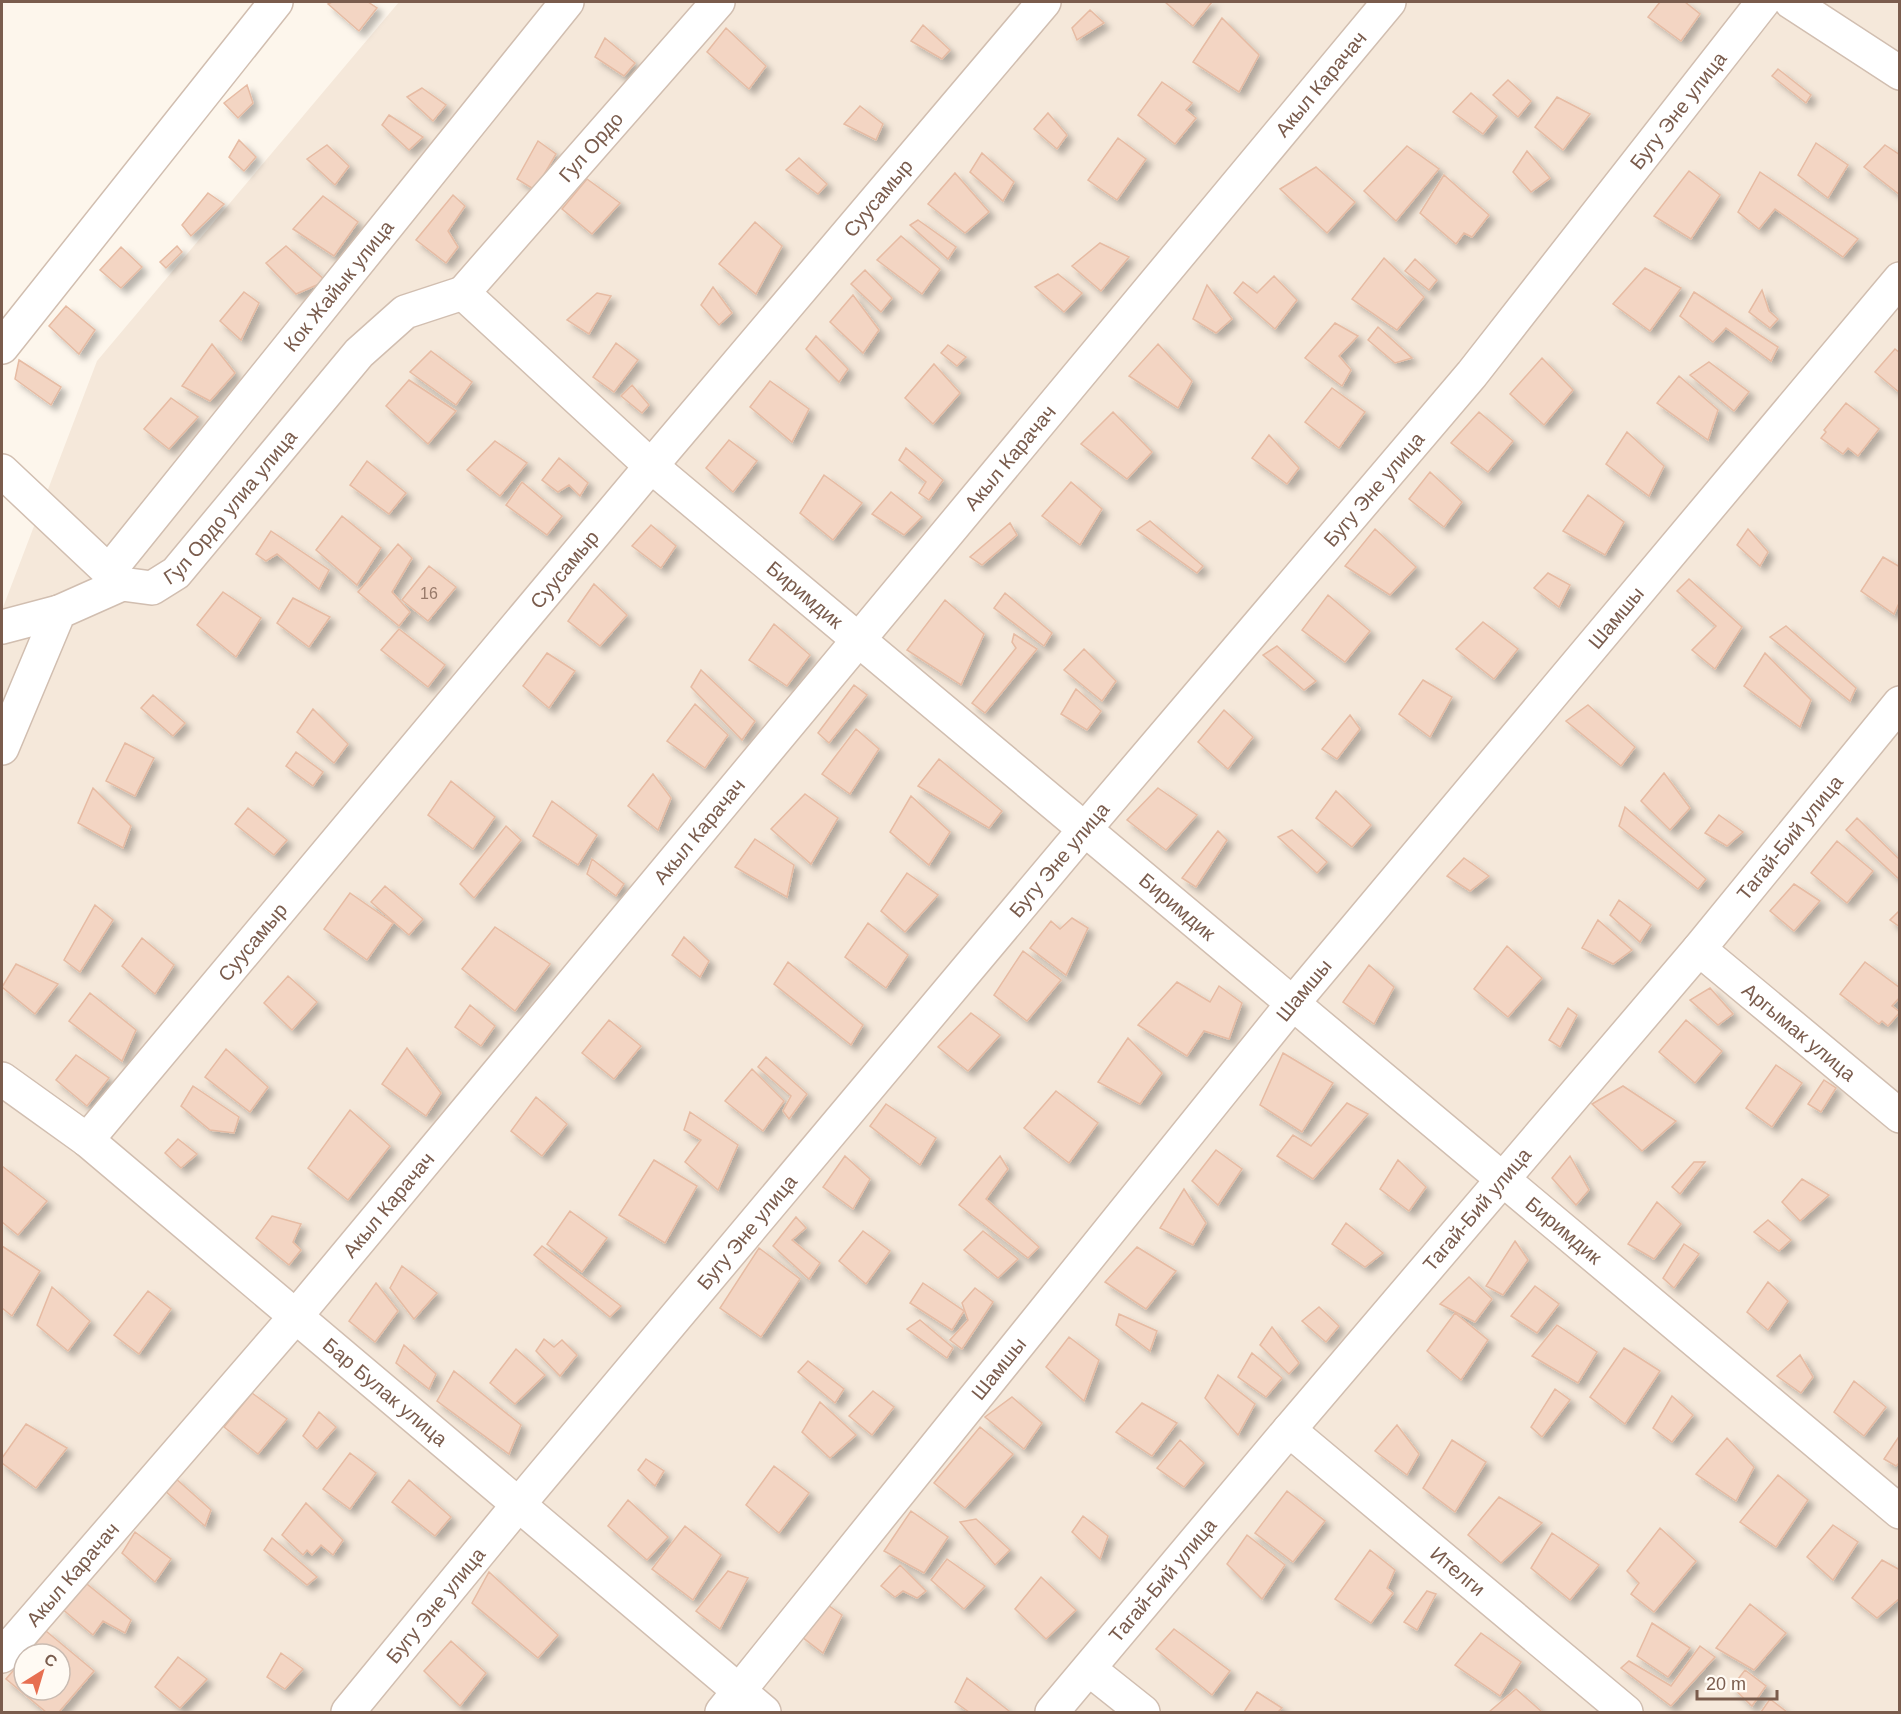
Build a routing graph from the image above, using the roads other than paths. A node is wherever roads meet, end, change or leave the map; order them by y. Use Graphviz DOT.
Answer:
graph roads {
  1 [pos="276,2"];
  2 [pos="567,2"];
  3 [pos="718,2"];
  4 [pos="1044,2"];
  5 [pos="1389,2"];
  6 [pos="1763,2"];
  7 [pos="1791,2"];
  8 [pos="1899,74"];
  9 [pos="1899,279"];
  10 [pos="463,293"];
  11 [pos="2,347"];
  12 [pos="651,466"];
  13 [pos="2,471"];
  14 [pos="116,578"];
  15 [pos="59,612"];
  16 [pos="2,627"];
  17 [pos="858,639"];
  18 [pos="1899,706"];
  19 [pos="2,748"];
  20 [pos="1085,829"];
  21 [pos="1699,949"];
  22 [pos="1293,1003"];
  23 [pos="2,1079"];
  24 [pos="1899,1116"];
  25 [pos="87,1140"];
  26 [pos="1503,1178"];
  27 [pos="296,1316"];
  28 [pos="1289,1430"];
  29 [pos="518,1505"];
  30 [pos="1899,1512"];
  31 [pos="2,1656"];
  32 [pos="1089,1669"];
  33 [pos="731,1702"];
  34 [pos="348,1713"];
  35 [pos="764,1713"];
  36 [pos="1052,1713"];
  37 [pos="1143,1713"];
  38 [pos="1626,1713"];
  1 -- 11 [label="street"];
  2 -- 14 [label="street, Кок Жайык улица"];
  3 -- 10 [label="street, Гул Ордо"];
  4 -- 12 [label="street, Суусамыр"];
  5 -- 17 [label="street, Акыл Карачач"];
  6 -- 20 [label="street, Бугу Эне улица"];
  7 -- 8 [label="street"];
  9 -- 22 [label="street, Шамшы"];
  10 -- 12 [label="street, Биримдик"];
  10 -- 14 [label="street, Гул Ордо улиа улица"];
  12 -- 17 [label="street, Биримдик"];
  12 -- 25 [label="street, Суусамыр"];
  13 -- 14 [label="street"];
  14 -- 15 [label="street"];
  15 -- 16 [label="street"];
  15 -- 19 [label="street"];
  17 -- 20 [label="street, Биримдик"];
  17 -- 27 [label="street, Акыл Карачач"];
  18 -- 21 [label="street, Тагай-Бий улица"];
  20 -- 22 [label="street, Биримдик"];
  20 -- 29 [label="street, Бугу Эне улица"];
  21 -- 24 [label="street, Аргымак улица"];
  21 -- 26 [label="street, Тагай-Бий улица"];
  22 -- 26 [label="street, Биримдик"];
  22 -- 33 [label="street, Шамшы"];
  23 -- 25 [label="street, Бар Булак улица"];
  25 -- 27 [label="street, Бар Булак улица"];
  26 -- 28 [label="street, Тагай-Бий улица"];
  26 -- 30 [label="street, Биримдик"];
  27 -- 29 [label="street, Бар Булак улица"];
  27 -- 31 [label="street, Акыл Карачач"];
  28 -- 32 [label="street, Тагай-Бий улица"];
  28 -- 38 [label="street, Ителги"];
  29 -- 33 [label="street, Бар Булак улица"];
  29 -- 34 [label="street, Бугу Эне улица"];
  32 -- 36 [label="street, Тагай-Бий улица"];
  32 -- 37 [label="street"];
  33 -- 35 [label="street, Бар Булак улица"];
}
